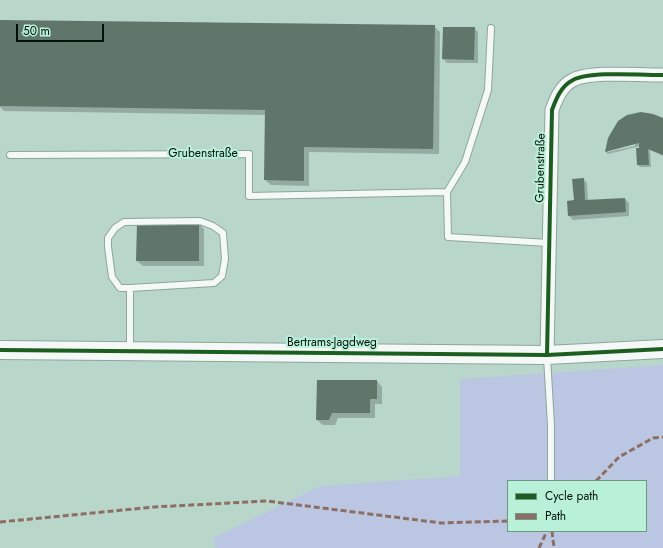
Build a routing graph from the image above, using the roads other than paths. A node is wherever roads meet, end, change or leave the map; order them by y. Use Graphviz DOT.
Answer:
graph roads {
  1 [pos="491,28"];
  2 [pos="663,75"];
  3 [pos="10,155"];
  4 [pos="446,192"];
  5 [pos="549,243"];
  6 [pos="130,288"];
  7 [pos="663,349"];
  8 [pos="0,350"];
  9 [pos="130,351"];
  10 [pos="547,354"];
  11 [pos="551,480"];
  1 -- 4 [label="lane"];
  2 -- 5 [label="street, Grubenstraße"];
  3 -- 4 [label="lane, Grubenstraße"];
  4 -- 5 [label="lane"];
  5 -- 10 [label="street, Grubenstraße"];
  6 -- 6 [label="lane"];
  6 -- 9 [label="lane"];
  7 -- 10 [label="main road, Bertrams-Jagdweg"];
  8 -- 9 [label="main road, Bertrams-Jagdweg"];
  9 -- 10 [label="main road, Bertrams-Jagdweg"];
  10 -- 11 [label="lane"];
}
